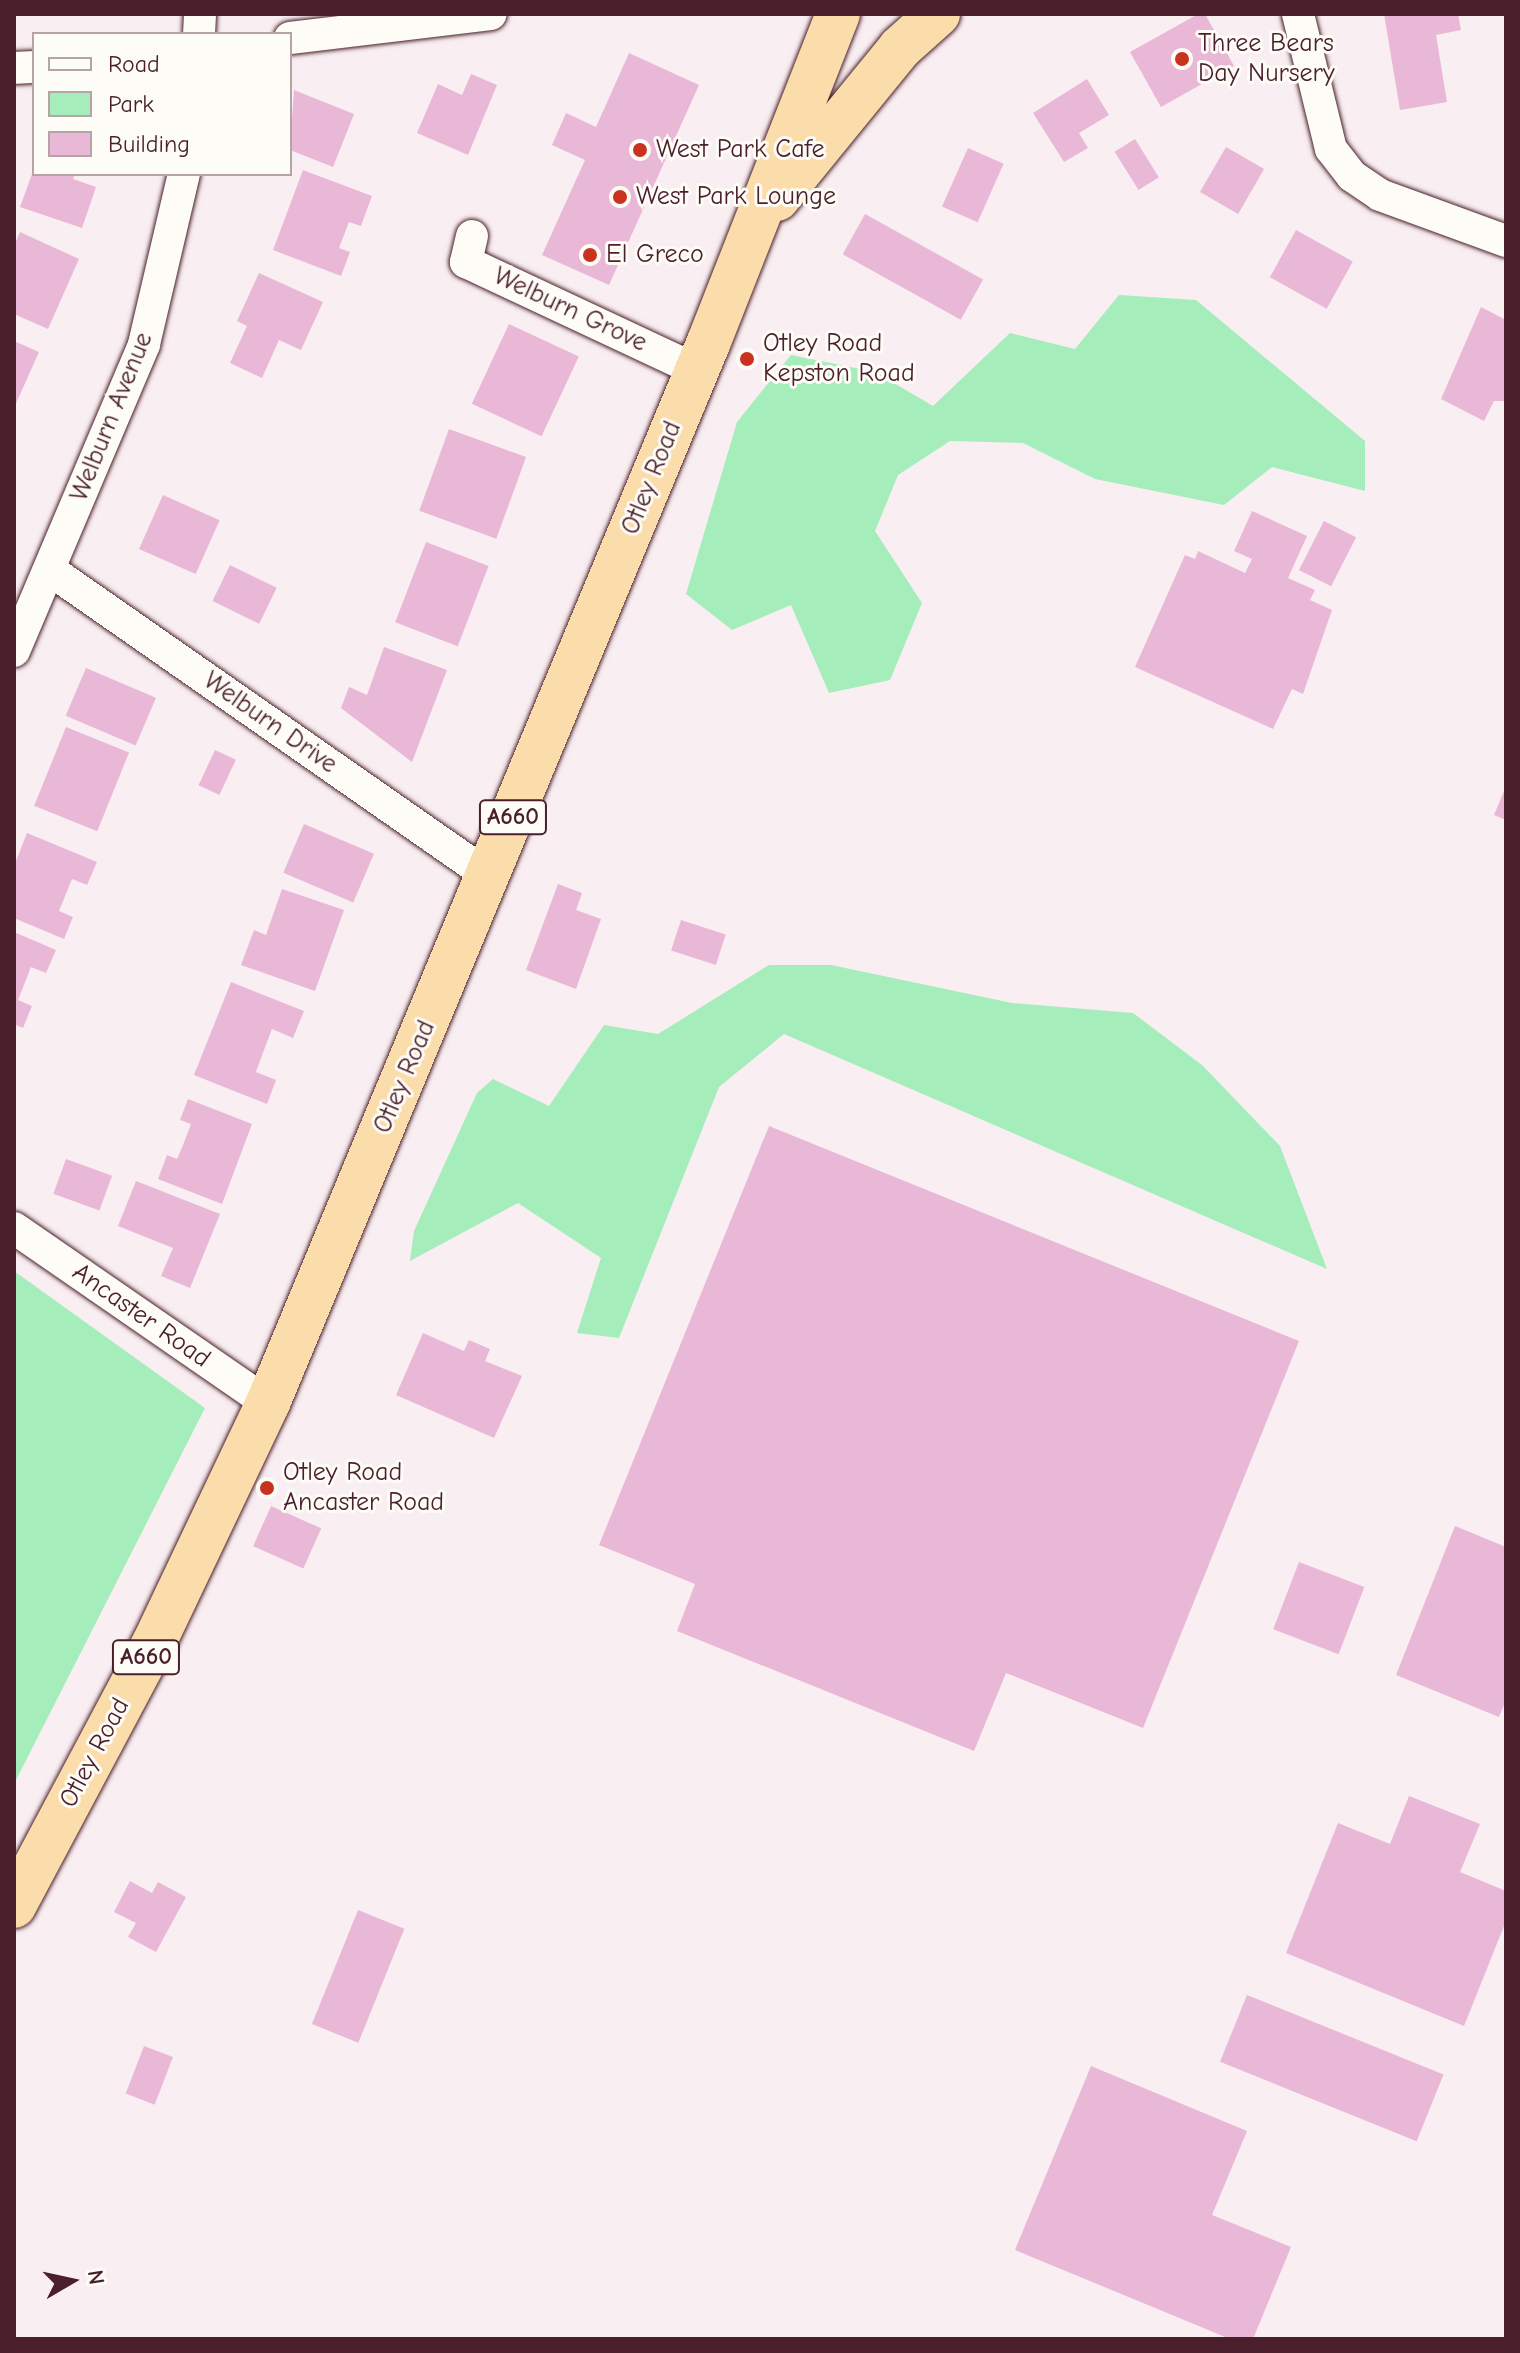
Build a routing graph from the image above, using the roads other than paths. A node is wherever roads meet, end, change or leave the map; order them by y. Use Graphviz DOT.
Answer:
graph roads {
  1 [pos="491,14"];
  2 [pos="838,14"];
  3 [pos="938,14"];
  4 [pos="1298,14"];
  5 [pos="292,38"];
  6 [pos="184,176"];
  7 [pos="753,229"];
  8 [pos="472,236"];
  9 [pos="1506,241"];
  10 [pos="697,370"];
  11 [pos="50,570"];
  12 [pos="14,651"];
  13 [pos="489,876"];
  14 [pos="14,1228"];
  15 [pos="268,1403"];
  16 [pos="14,1906"];
  1 -- 5 [label="street"];
  2 -- 7 [label="highway, Otley Road / A660"];
  3 -- 7 [label="highway, Otley Road / A660"];
  4 -- 9 [label="street"];
  6 -- 11 [label="street, Welburn Avenue"];
  7 -- 10 [label="highway, Otley Road / A660"];
  8 -- 10 [label="street, Welburn Grove"];
  10 -- 13 [label="highway, Otley Road / A660"];
  11 -- 12 [label="street, Welburn Avenue"];
  11 -- 13 [label="street, Welburn Drive"];
  13 -- 15 [label="highway, Otley Road / A660"];
  14 -- 15 [label="street, Ancaster Road"];
  15 -- 16 [label="highway, Otley Road / A660"];
}
